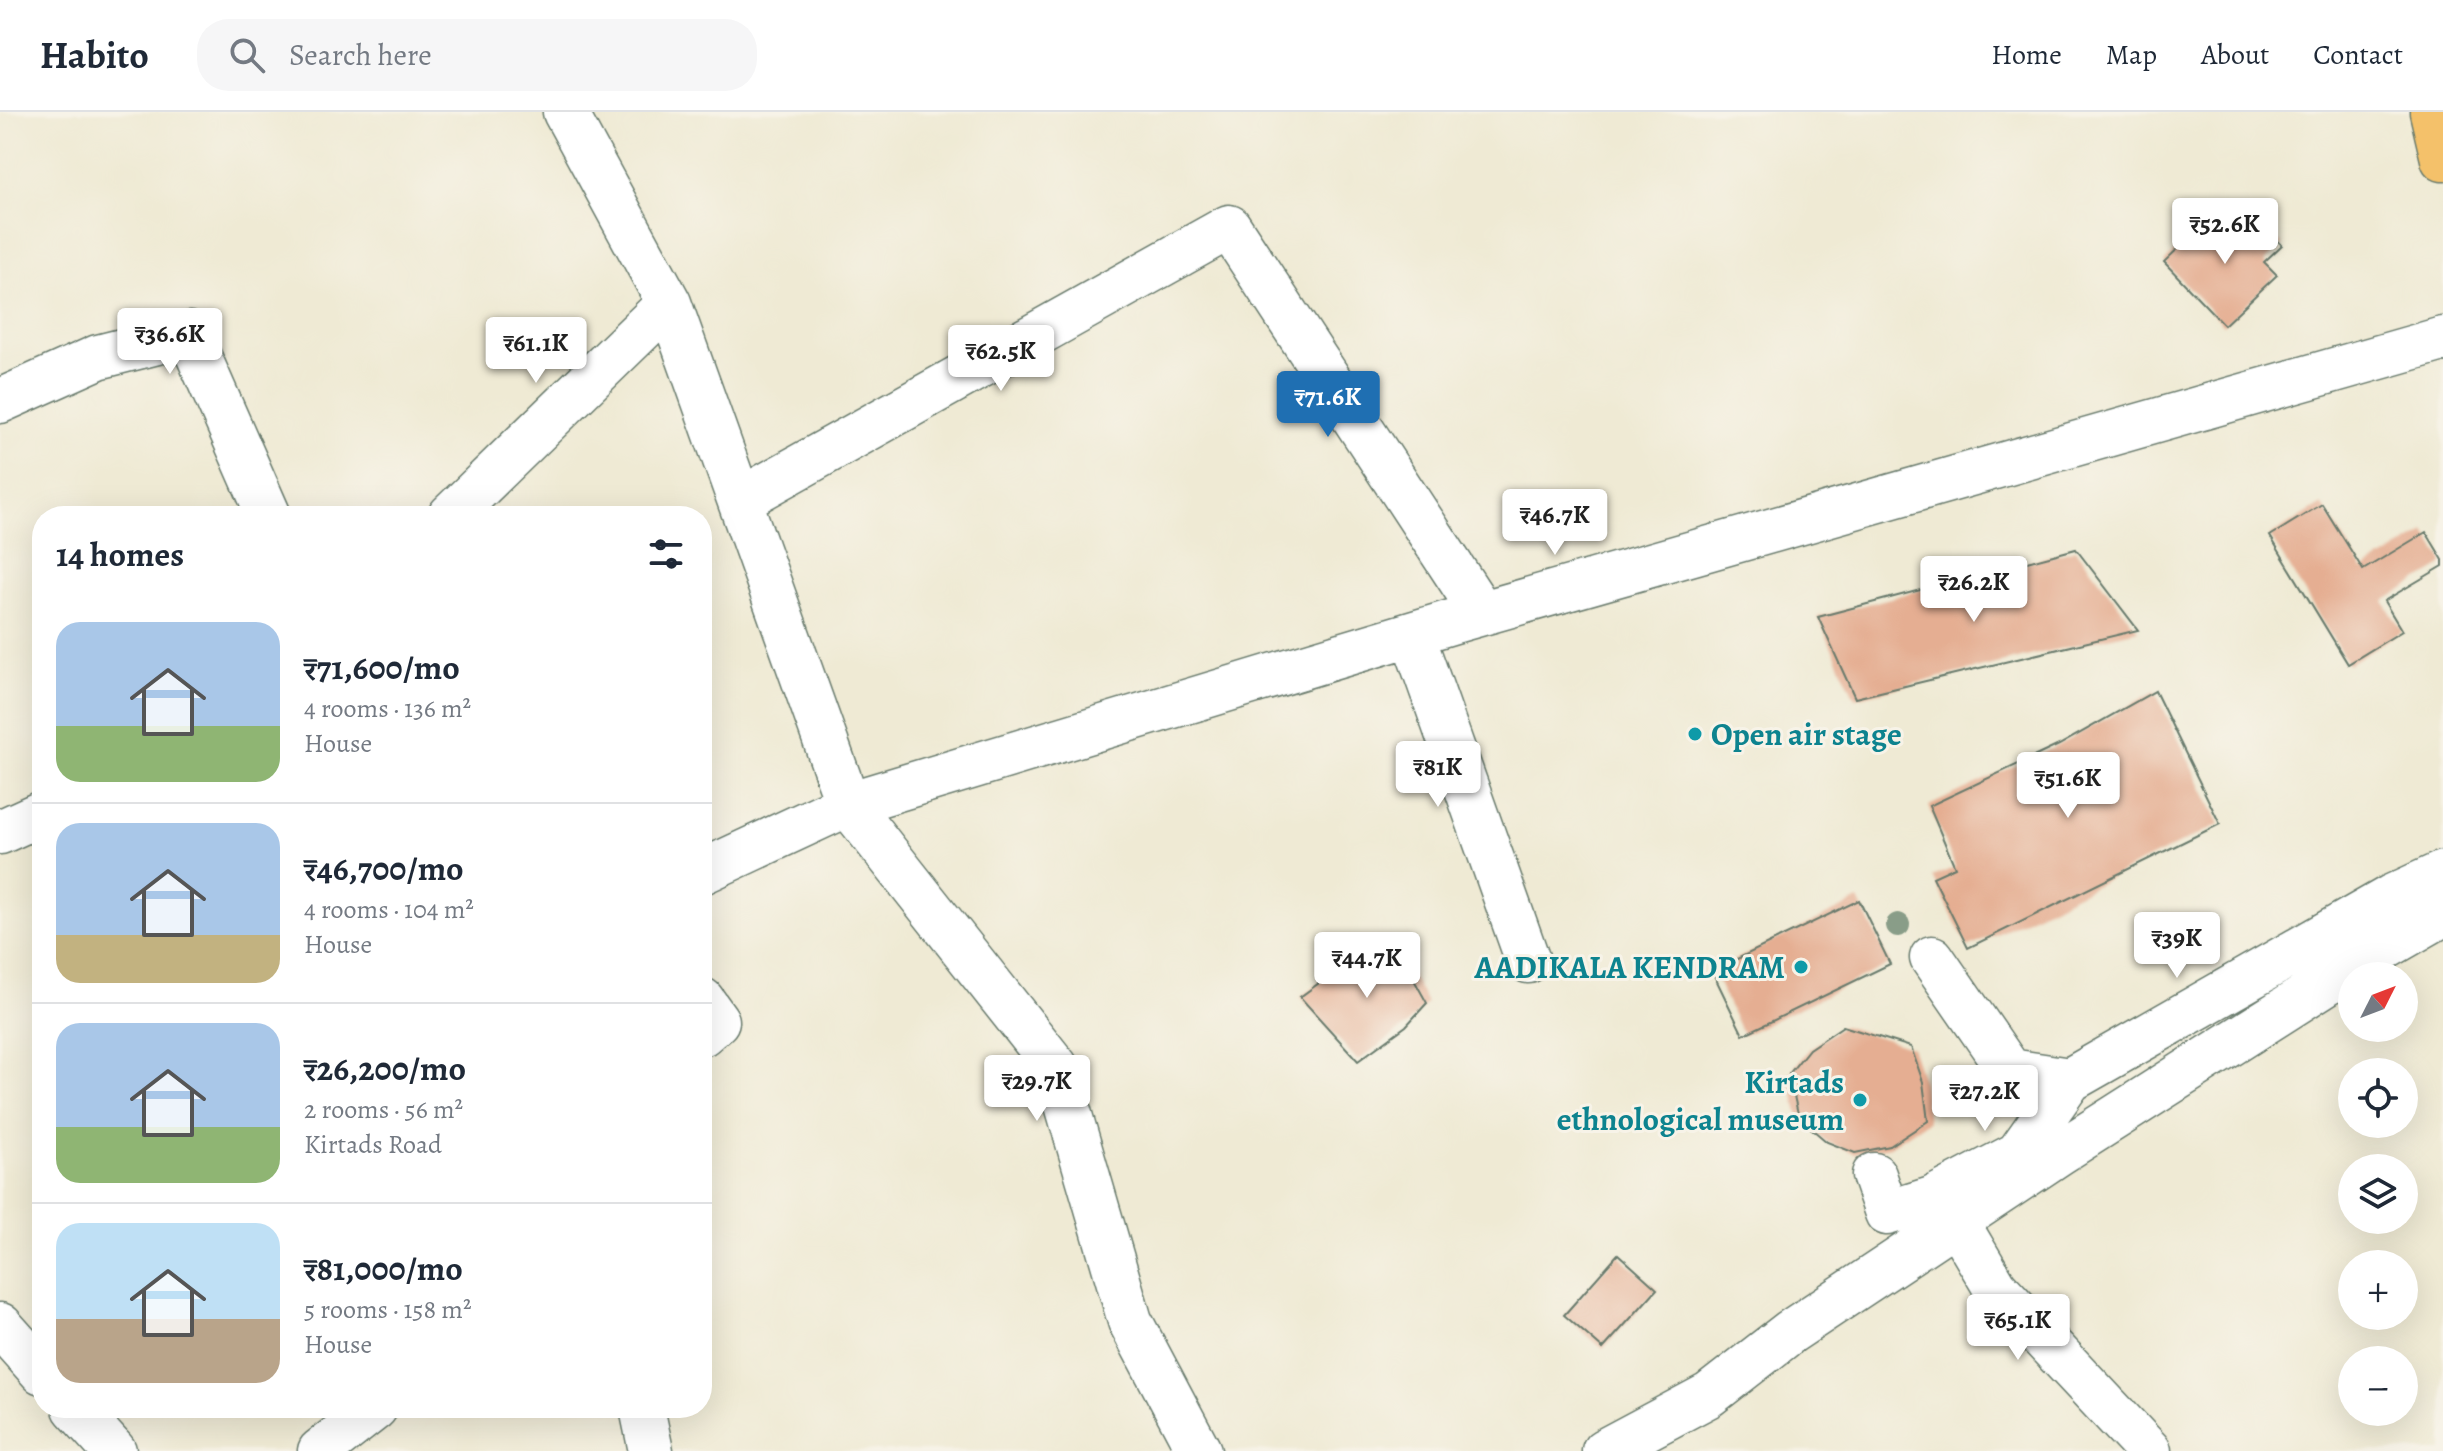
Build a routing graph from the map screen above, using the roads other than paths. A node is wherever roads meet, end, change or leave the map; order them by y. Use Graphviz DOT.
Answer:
graph roads {
  1 [pos="565,112"];
  2 [pos="2432,112"];
  3 [pos="2443,159"];
  4 [pos="669,303"];
  5 [pos="2443,339"];
  6 [pos="0,401"];
  7 [pos="740,500"];
  8 [pos="265,506"];
  9 [pos="460,506"];
  10 [pos="1482,613"];
  11 [pos="1412,634"];
  12 [pos="848,804"];
  13 [pos="32,818"];
  14 [pos="0,832"];
  15 [pos="712,867"];
  16 [pos="2443,873"];
  17 [pos="2443,914"];
  18 [pos="1932,958"];
  19 [pos="1528,961"];
  20 [pos="2070,1080"];
  21 [pos="1874,1175"];
  22 [pos="1956,1221"];
  23 [pos="84,1418"];
  24 [pos="362,1418"];
  25 [pos="644,1418"];
  26 [pos="114,1451"];
  27 [pos="320,1451"];
  28 [pos="651,1451"];
  29 [pos="1199,1451"];
  30 [pos="1604,1451"];
  31 [pos="2149,1451"];
  1 -- 4 [label="street"];
  2 -- 3 [label="main road"];
  4 -- 7 [label="street"];
  4 -- 9 [label="street"];
  5 -- 10 [label="street"];
  6 -- 8 [label="street"];
  7 -- 10 [label="street"];
  7 -- 12 [label="street"];
  10 -- 11 [label="street"];
  11 -- 12 [label="street"];
  11 -- 19 [label="street"];
  12 -- 15 [label="street"];
  12 -- 29 [label="street"];
  13 -- 14 [label="street"];
  16 -- 20 [label="street"];
  17 -- 22 [label="street"];
  18 -- 20 [label="street"];
  20 -- 21 [label="street"];
  22 -- 30 [label="street"];
  22 -- 31 [label="street"];
  23 -- 26 [label="street"];
  24 -- 27 [label="street"];
  25 -- 28 [label="street"];
}
